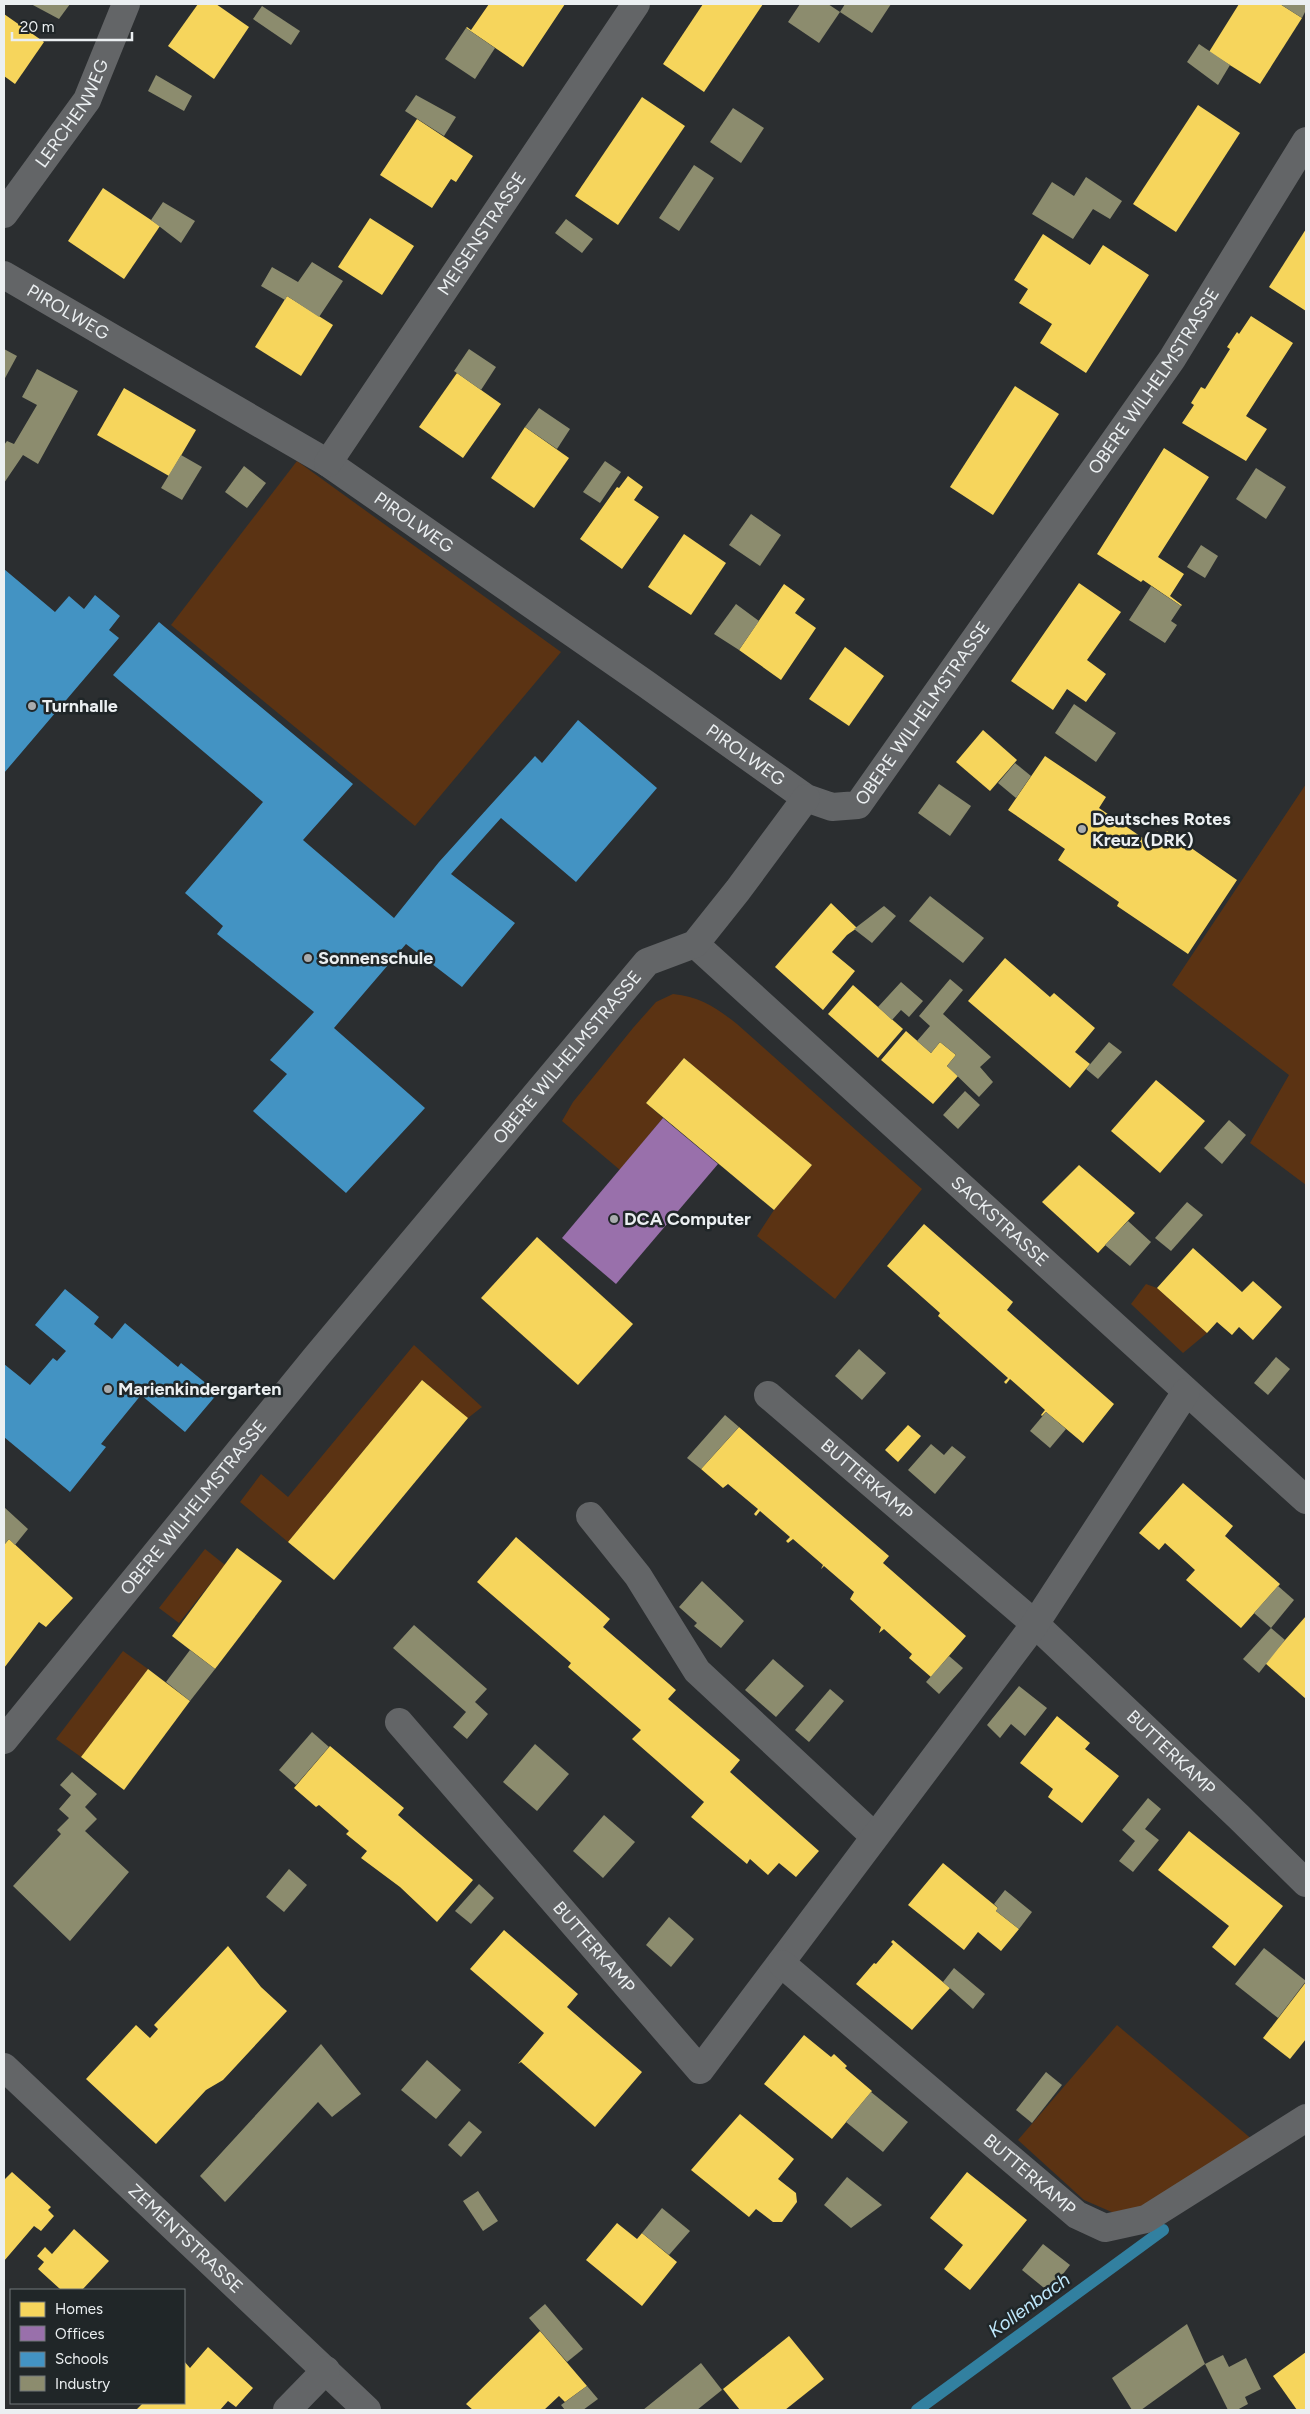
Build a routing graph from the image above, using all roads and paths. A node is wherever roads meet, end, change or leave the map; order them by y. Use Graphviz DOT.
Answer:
graph roads {
  1 [pos="126,4"];
  2 [pos="636,4"];
  3 [pos="1306,141"];
  4 [pos="4,214"];
  5 [pos="4,275"];
  6 [pos="328,463"];
  7 [pos="806,798"];
  8 [pos="695,944"];
  9 [pos="1186,1392"];
  10 [pos="768,1395"];
  11 [pos="1306,1500"];
  12 [pos="590,1516"];
  13 [pos="1035,1624"];
  14 [pos="399,1722"];
  15 [pos="4,1740"];
  16 [pos="874,1836"];
  17 [pos="1306,1883"];
  18 [pos="782,1964"];
  19 [pos="4,2067"];
  20 [pos="1306,2118"];
  21 [pos="326,2370"];
  22 [pos="287,2410"];
  23 [pos="367,2410"];
  1 -- 4 [label="street, LERCHENWEG"];
  2 -- 6 [label="street, MEISENSTRASSE"];
  3 -- 7 [label="street, OBERE WILHELMSTRASSE"];
  5 -- 6 [label="street, PIROLWEG"];
  6 -- 7 [label="street, PIROLWEG"];
  7 -- 8 [label="street"];
  8 -- 9 [label="street, SACKSTRASSE"];
  8 -- 15 [label="street, OBERE WILHELMSTRASSE"];
  9 -- 11 [label="street, SACKSTRASSE"];
  9 -- 13 [label="street, BUTTERKAMP"];
  10 -- 13 [label="street, BUTTERKAMP"];
  12 -- 16 [label="street"];
  13 -- 16 [label="street, BUTTERKAMP"];
  13 -- 17 [label="street, BUTTERKAMP"];
  14 -- 18 [label="street, BUTTERKAMP"];
  16 -- 18 [label="street, BUTTERKAMP"];
  18 -- 20 [label="street, BUTTERKAMP"];
  19 -- 21 [label="street, ZEMENTSTRASSE"];
  21 -- 22 [label="street"];
  21 -- 23 [label="street, ZEMENTSTRASSE"];
}
